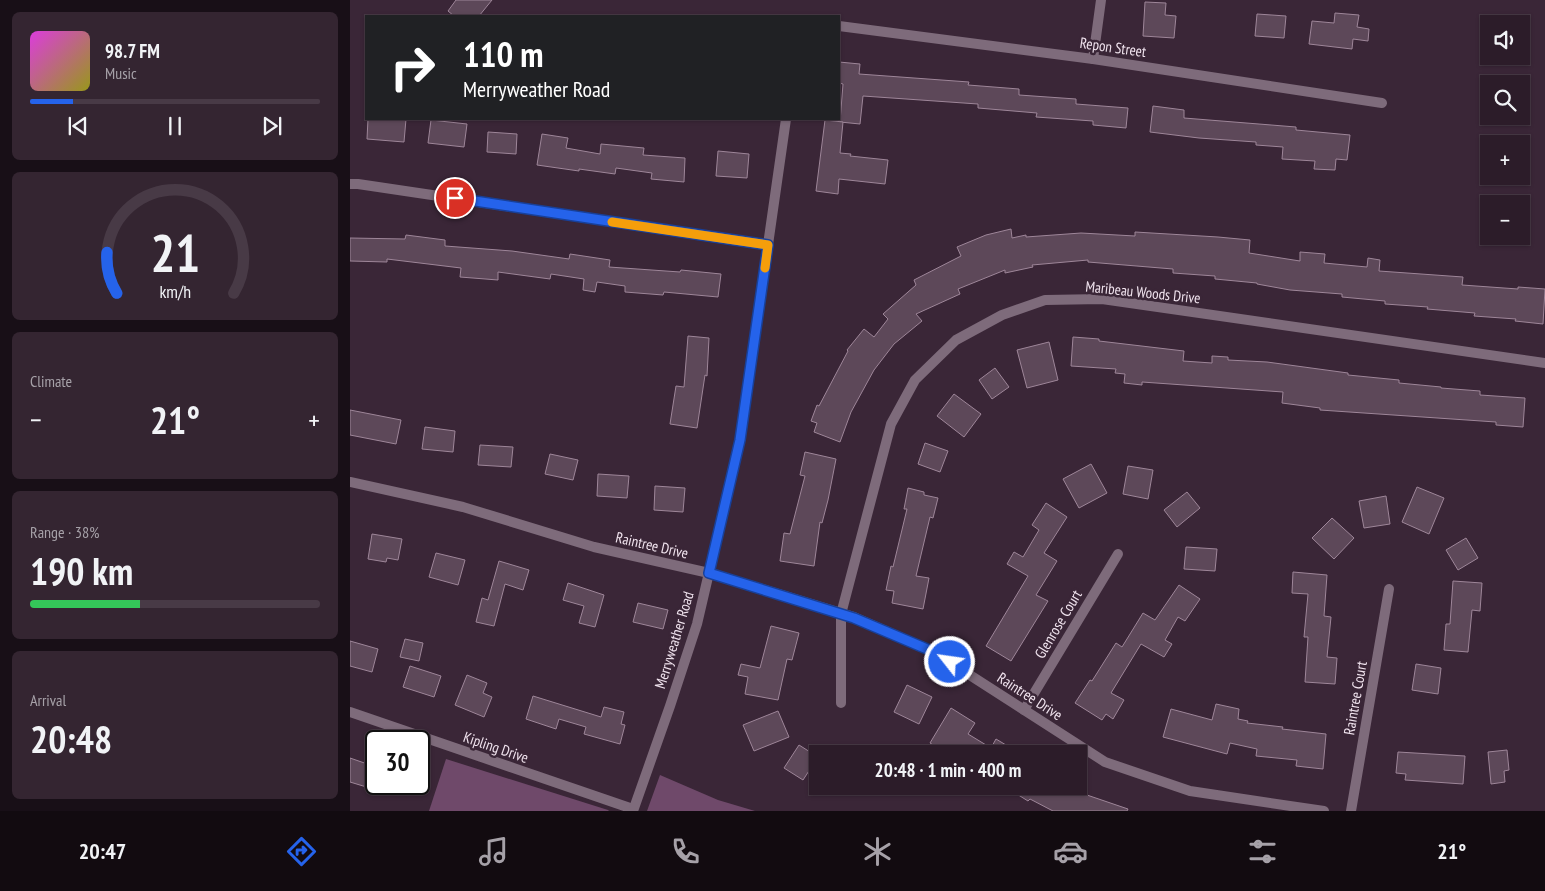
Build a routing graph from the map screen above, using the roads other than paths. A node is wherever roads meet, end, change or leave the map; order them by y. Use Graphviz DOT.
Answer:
graph roads {
  1 [pos="1101,0"];
  2 [pos="840,26"];
  3 [pos="1093,59"];
  4 [pos="1382,103"];
  5 [pos="786,120"];
  6 [pos="350,184"];
  7 [pos="768,245"];
  8 [pos="1545,363"];
  9 [pos="350,482"];
  10 [pos="1118,554"];
  11 [pos="709,573"];
  12 [pos="1389,589"];
  13 [pos="841,614"];
  14 [pos="841,703"];
  15 [pos="1024,710"];
  16 [pos="350,712"];
  17 [pos="633,810"];
  18 [pos="1324,811"];
  19 [pos="1351,811"];
  1 -- 3 [label="street"];
  2 -- 3 [label="street, Repon Street"];
  3 -- 4 [label="street, Repon Street"];
  5 -- 7 [label="street, Merryweather Road"];
  6 -- 7 [label="street"];
  7 -- 11 [label="street, Merryweather Road"];
  8 -- 13 [label="street, Maribeau Woods Drive"];
  9 -- 11 [label="street, Raintree Drive"];
  10 -- 15 [label="street, Glenrose Court"];
  11 -- 13 [label="street, Raintree Drive"];
  11 -- 17 [label="street, Merryweather Road"];
  12 -- 19 [label="street, Raintree Court"];
  13 -- 14 [label="street, Maribeau Woods Drive"];
  13 -- 15 [label="street, Raintree Drive"];
  15 -- 18 [label="street, Raintree Drive"];
  16 -- 17 [label="street, Kipling Drive"];
}
